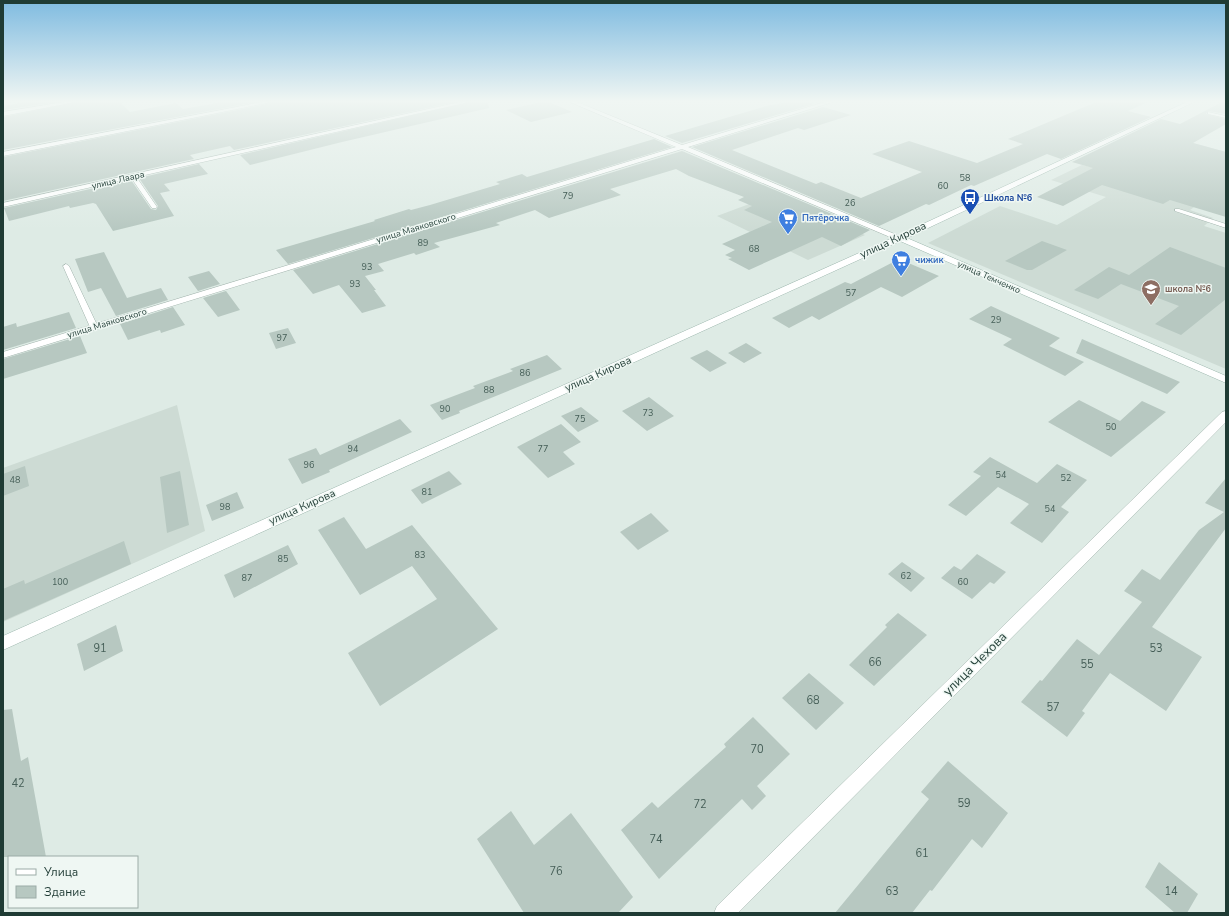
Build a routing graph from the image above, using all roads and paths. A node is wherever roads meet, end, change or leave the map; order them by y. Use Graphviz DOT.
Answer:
graph roads {
  1 [pos="50,145"];
  2 [pos="274,145"];
  3 [pos="674,145"];
  4 [pos="687,145"];
  5 [pos="1100,145"];
  6 [pos="679,147"];
  7 [pos="3,154"];
  8 [pos="133,176"];
  9 [pos="3,205"];
  10 [pos="154,207"];
  11 [pos="1177,210"];
  12 [pos="1226,226"];
  13 [pos="900,238"];
  14 [pos="66,266"];
  15 [pos="94,327"];
  16 [pos="3,355"];
  17 [pos="1226,380"];
  18 [pos="1226,415"];
  19 [pos="3,643"];
  20 [pos="724,913"];
  1 -- 7 [label="street"];
  2 -- 8 [label="street, улица Лаара"];
  3 -- 6 [label="street, улица Темченко"];
  4 -- 6 [label="street, улица Маяковского"];
  5 -- 13 [label="street, улица Кирова"];
  6 -- 13 [label="street, улица Темченко"];
  6 -- 15 [label="street, улица Маяковского"];
  8 -- 9 [label="street, улица Лаара"];
  8 -- 10 [label="lane"];
  11 -- 12 [label="lane"];
  13 -- 17 [label="street, улица Темченко"];
  13 -- 19 [label="street, улица Кирова"];
  14 -- 15 [label="lane"];
  15 -- 16 [label="street, улица Маяковского"];
  18 -- 20 [label="street, улица Чехова"];
}
